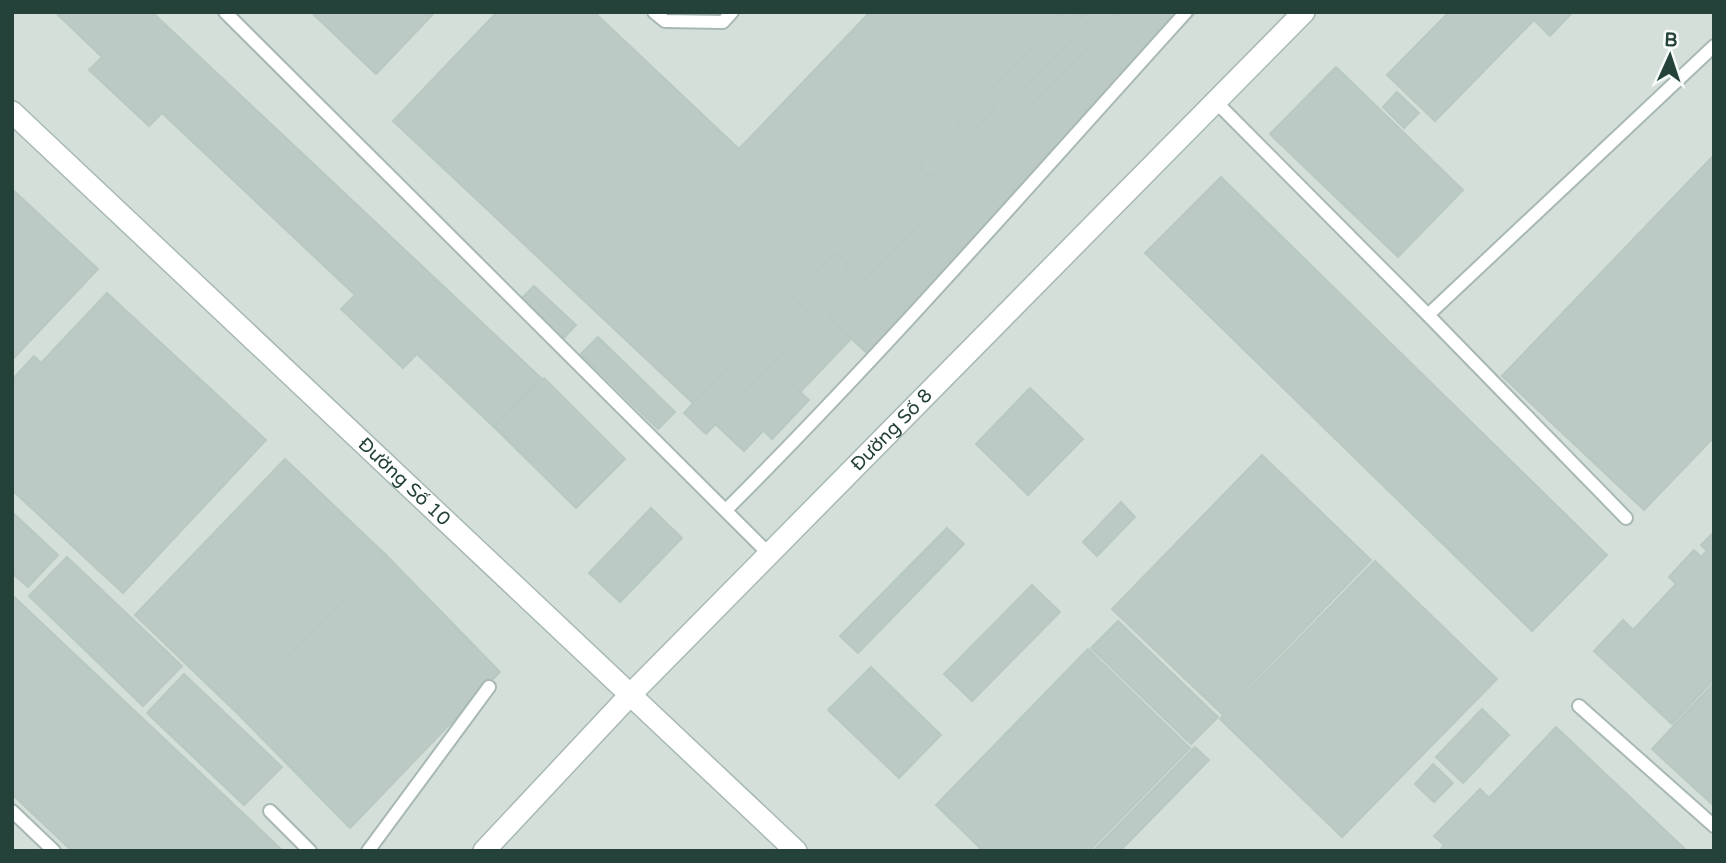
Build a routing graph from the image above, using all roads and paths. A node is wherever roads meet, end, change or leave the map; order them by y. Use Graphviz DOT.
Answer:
graph roads {
  1 [pos="225,12"];
  2 [pos="654,12"];
  3 [pos="732,12"];
  4 [pos="1186,12"];
  5 [pos="1304,12"];
  6 [pos="1714,46"];
  7 [pos="1216,102"];
  8 [pos="12,112"];
  9 [pos="1428,315"];
  10 [pos="726,510"];
  11 [pos="1626,518"];
  12 [pos="769,554"];
  13 [pos="489,687"];
  14 [pos="631,694"];
  15 [pos="1579,706"];
  16 [pos="12,811"];
  17 [pos="270,811"];
  18 [pos="1714,826"];
  19 [pos="54,851"];
  20 [pos="310,851"];
  21 [pos="368,851"];
  22 [pos="484,851"];
  23 [pos="796,851"];
  1 -- 10 [label="lane"];
  2 -- 3 [label="lane"];
  4 -- 10 [label="lane"];
  5 -- 7 [label="street, Đường Số 8"];
  6 -- 9 [label="lane"];
  7 -- 9 [label="lane"];
  7 -- 12 [label="street, Đường Số 8"];
  8 -- 14 [label="street, Đường Số 10"];
  9 -- 11 [label="lane"];
  10 -- 12 [label="lane"];
  12 -- 14 [label="street, Đường Số 8"];
  13 -- 21 [label="lane"];
  14 -- 22 [label="street, Đường Số 8"];
  14 -- 23 [label="street, Đường Số 10"];
  15 -- 18 [label="lane"];
  16 -- 19 [label="lane"];
  17 -- 20 [label="lane"];
}
